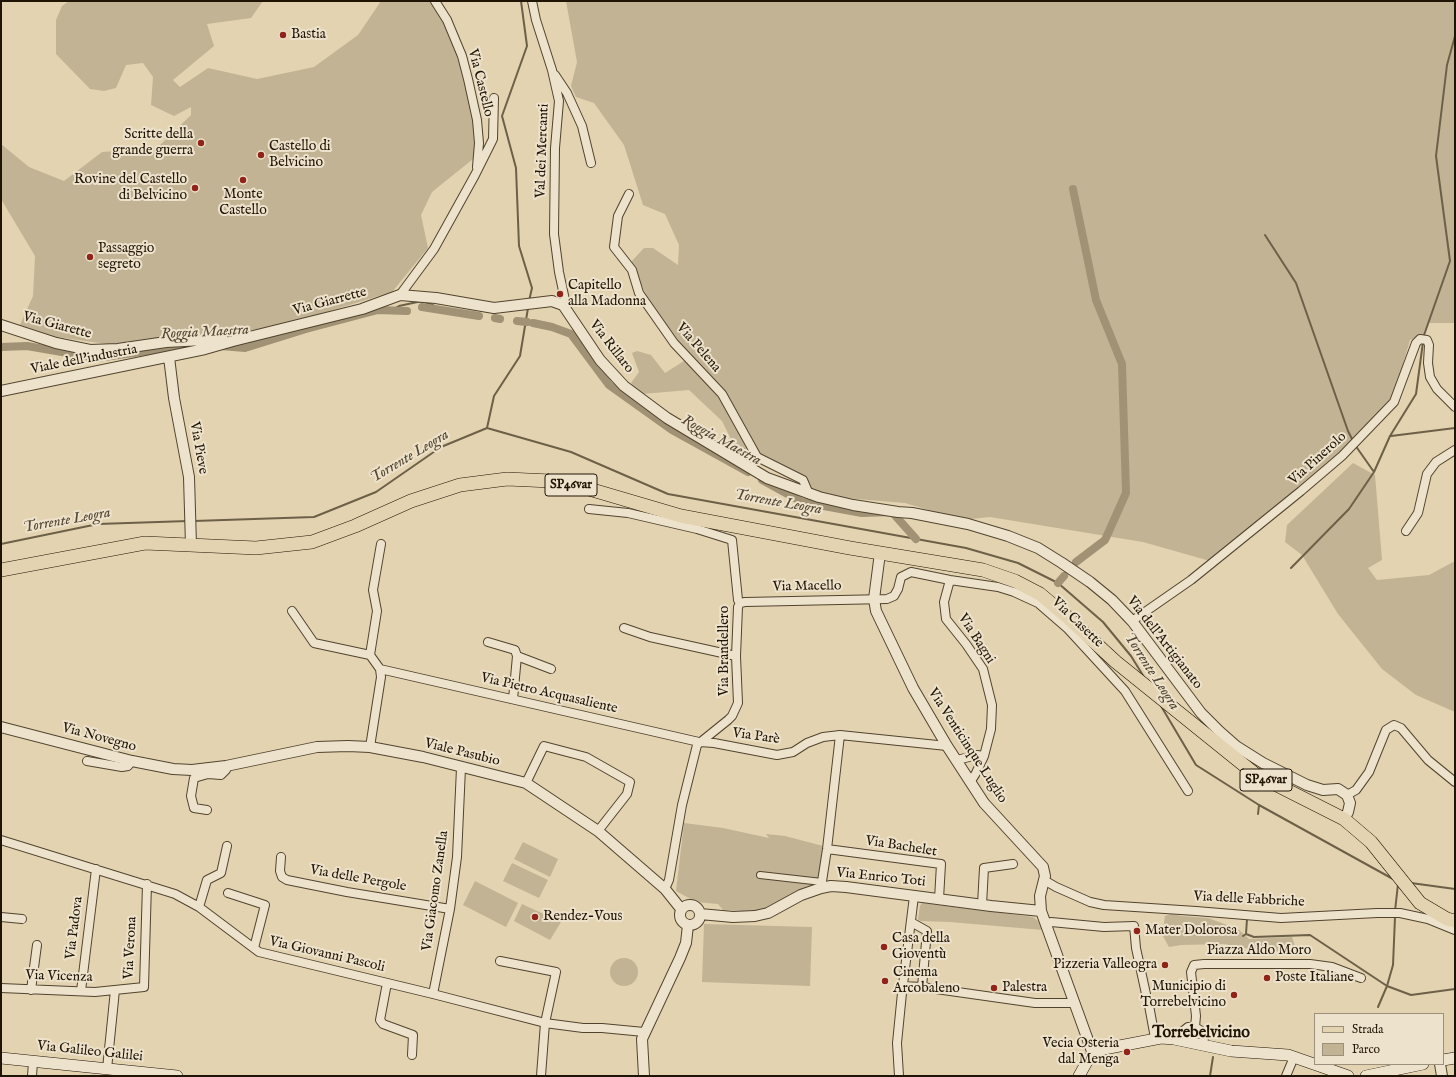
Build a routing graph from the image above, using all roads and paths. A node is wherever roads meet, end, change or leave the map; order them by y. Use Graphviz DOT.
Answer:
graph roads {
  1 [pos="435,1"];
  2 [pos="532,1"];
  3 [pos="552,70"];
  4 [pos="494,98"];
  5 [pos="591,162"];
  6 [pos="475,175"];
  7 [pos="629,194"];
  8 [pos="400,295"];
  9 [pos="563,305"];
  10 [pos="1,325"];
  11 [pos="266,333"];
  12 [pos="249,337"];
  13 [pos="169,357"];
  14 [pos="1,391"];
  15 [pos="1455,407"];
  16 [pos="1455,450"];
  17 [pos="809,494"];
  18 [pos="853,505"];
  19 [pos="588,509"];
  20 [pos="1406,531"];
  21 [pos="381,544"];
  22 [pos="191,545"];
  23 [pos="880,553"];
  24 [pos="1,570"];
  25 [pos="950,580"];
  26 [pos="874,599"];
  27 [pos="740,604"];
  28 [pos="292,611"];
  29 [pos="1132,621"];
  30 [pos="624,628"];
  31 [pos="488,642"];
  32 [pos="370,655"];
  33 [pos="516,656"];
  34 [pos="736,656"];
  35 [pos="380,669"];
  36 [pos="552,669"];
  37 [pos="513,699"];
  38 [pos="1,727"];
  39 [pos="840,735"];
  40 [pos="699,742"];
  41 [pos="714,743"];
  42 [pos="947,746"];
  43 [pos="370,747"];
  44 [pos="984,756"];
  45 [pos="957,760"];
  46 [pos="87,761"];
  47 [pos="132,761"];
  48 [pos="226,766"];
  49 [pos="461,768"];
  50 [pos="192,770"];
  51 [pos="971,781"];
  52 [pos="1455,782"];
  53 [pos="526,784"];
  54 [pos="1188,791"];
  55 [pos="1347,795"];
  56 [pos="207,810"];
  57 [pos="1344,819"];
  58 [pos="598,831"];
  59 [pos="1,840"];
  60 [pos="227,846"];
  61 [pos="827,849"];
  62 [pos="281,857"];
  63 [pos="1013,864"];
  64 [pos="96,869"];
  65 [pos="760,875"];
  66 [pos="1044,880"];
  67 [pos="147,884"];
  68 [pos="821,885"];
  69 [pos="665,889"];
  70 [pos="228,893"];
  71 [pos="914,896"];
  72 [pos="939,898"];
  73 [pos="982,905"];
  74 [pos="198,906"];
  75 [pos="450,908"];
  76 [pos="682,909"];
  77 [pos="1041,911"];
  78 [pos="700,914"];
  79 [pos="1,917"];
  80 [pos="22,919"];
  81 [pos="1451,920"];
  82 [pos="911,922"];
  83 [pos="688,925"];
  84 [pos="1046,926"];
  85 [pos="1455,930"];
  86 [pos="37,945"];
  87 [pos="254,948"];
  88 [pos="500,961"];
  89 [pos="1361,978"];
  90 [pos="386,983"];
  91 [pos="922,987"];
  92 [pos="1,988"];
  93 [pos="32,990"];
  94 [pos="115,990"];
  95 [pos="902,990"];
  96 [pos="81,991"];
  97 [pos="433,994"];
  98 [pos="1074,1004"];
  99 [pos="546,1023"];
  100 [pos="1195,1027"];
  101 [pos="644,1032"];
  102 [pos="1155,1038"];
  103 [pos="1180,1040"];
  104 [pos="1203,1045"];
  105 [pos="1093,1054"];
  106 [pos="412,1055"];
  107 [pos="1294,1057"];
  108 [pos="1,1058"];
  109 [pos="1455,1058"];
  110 [pos="1444,1060"];
  111 [pos="33,1062"];
  112 [pos="1314,1064"];
  113 [pos="1317,1065"];
  114 [pos="1418,1065"];
  115 [pos="1440,1065"];
  116 [pos="107,1069"];
  117 [pos="32,1076"];
  118 [pos="176,1076"];
  119 [pos="541,1076"];
  120 [pos="644,1076"];
  121 [pos="899,1076"];
  122 [pos="1079,1076"];
  123 [pos="1286,1076"];
  124 [pos="1348,1076"];
  125 [pos="1366,1076"];
  126 [pos="1442,1076"];
  1 -- 6 [label="street, Via Castello"];
  2 -- 3 [label="street, Val dei Mercanti"];
  3 -- 5 [label="street"];
  3 -- 9 [label="street, Val dei Mercanti"];
  4 -- 6 [label="street, Via Castello"];
  6 -- 8 [label="street, Via Castello"];
  7 -- 17 [label="street, Via Pelena"];
  8 -- 9 [label="street"];
  8 -- 11 [label="street, Via Giarrette"];
  9 -- 17 [label="street, Via Rillaro"];
  10 -- 12 [label="street, Via Giarette"];
  11 -- 12 [label="street, Viale dell'industria"];
  12 -- 13 [label="street, Viale dell'industria"];
  13 -- 14 [label="street, Viale dell'industria"];
  13 -- 22 [label="street, Via Pieve"];
  15 -- 29 [label="street, Via Pinerolo"];
  16 -- 20 [label="street"];
  17 -- 18 [label="street, Via Rillaro"];
  18 -- 29 [label="street, Via dell'Artigianato"];
  19 -- 27 [label="street, Via Brandellero"];
  21 -- 32 [label="street"];
  22 -- 23 [label="main road, SP46var"];
  22 -- 24 [label="main road, SP46var"];
  23 -- 26 [label="street, Via Venticinque Luglio"];
  23 -- 57 [label="main road, SP46var"];
  25 -- 26 [label="street, Via Casette"];
  25 -- 44 [label="street, Via Bagni"];
  25 -- 54 [label="street, Via Casette"];
  26 -- 27 [label="street, Via Macello"];
  26 -- 42 [label="street, Via Venticinque Luglio"];
  27 -- 34 [label="street, Via Brandellero"];
  28 -- 32 [label="street"];
  29 -- 55 [label="street, Via dell'Artigianato"];
  30 -- 34 [label="street"];
  31 -- 33 [label="street"];
  32 -- 35 [label="street"];
  33 -- 36 [label="street"];
  33 -- 37 [label="street"];
  34 -- 40 [label="street, Via Brandellero"];
  35 -- 37 [label="street, Via Pietro Acquasaliente"];
  35 -- 43 [label="street"];
  37 -- 40 [label="street, Via Pietro Acquasaliente"];
  38 -- 47 [label="street, Via Novegno"];
  39 -- 41 [label="street, Via Parè"];
  39 -- 42 [label="street, Via Parè"];
  39 -- 61 [label="street"];
  40 -- 41 [label="street, Via Pietro Acquasaliente"];
  40 -- 69 [label="street"];
  42 -- 45 [label="street, Via Venticinque Luglio"];
  43 -- 48 [label="street, Viale Pasubio"];
  43 -- 49 [label="street, Viale Pasubio"];
  44 -- 45 [label="street"];
  44 -- 51 [label="street, Via Bagni"];
  45 -- 51 [label="street, Via Venticinque Luglio"];
  46 -- 47 [label="street"];
  47 -- 50 [label="street, Via Novegno"];
  48 -- 50 [label="street, Viale Pasubio"];
  48 -- 56 [label="street"];
  49 -- 53 [label="street, Viale Pasubio"];
  49 -- 75 [label="street, Via Giacomo Zanella"];
  51 -- 66 [label="street, Via Venticinque Luglio"];
  52 -- 55 [label="street"];
  53 -- 58 [label="street, Viale Pasubio"];
  53 -- 58 [label="street"];
  55 -- 57 [label="street"];
  57 -- 81 [label="main road, SP46var"];
  58 -- 69 [label="street, Viale Pasubio"];
  59 -- 64 [label="street, Via Giovanni Pascoli"];
  60 -- 74 [label="street"];
  61 -- 68 [label="street"];
  61 -- 72 [label="street, Via Bachelet"];
  62 -- 75 [label="street, Via delle Pergole"];
  63 -- 73 [label="street"];
  64 -- 67 [label="street, Via Giovanni Pascoli"];
  64 -- 96 [label="street, Via Padova"];
  65 -- 68 [label="street"];
  66 -- 77 [label="street, Via Venticinque Luglio"];
  66 -- 85 [label="street, Via delle Fabbriche"];
  67 -- 74 [label="street, Via Giovanni Pascoli"];
  67 -- 94 [label="street, Via Verona"];
  68 -- 71 [label="street, Via Enrico Toti"];
  68 -- 78 [label="street, Via Enrico Toti"];
  69 -- 76 [label="street, Viale Pasubio"];
  70 -- 87 [label="street"];
  71 -- 72 [label="street, Via Enrico Toti"];
  71 -- 82 [label="street"];
  72 -- 73 [label="street, Via Enrico Toti"];
  73 -- 77 [label="street, Via Enrico Toti"];
  74 -- 87 [label="street, Via Giovanni Pascoli"];
  75 -- 97 [label="street, Via Giacomo Zanella"];
  76 -- 78 [label="street"];
  76 -- 83 [label="street, Viale Pasubio"];
  77 -- 84 [label="street, Via Venticinque Luglio"];
  78 -- 83 [label="street"];
  79 -- 80 [label="street"];
  82 -- 91 [label="street"];
  82 -- 95 [label="street"];
  83 -- 101 [label="street"];
  84 -- 98 [label="street, Via Venticinque Luglio"];
  84 -- 102 [label="street"];
  86 -- 93 [label="street"];
  87 -- 90 [label="street, Via Giovanni Pascoli"];
  88 -- 99 [label="street"];
  89 -- 100 [label="street, Piazza Aldo Moro"];
  90 -- 97 [label="street, Via Giovanni Pascoli"];
  90 -- 106 [label="street"];
  91 -- 95 [label="street"];
  91 -- 98 [label="street"];
  92 -- 93 [label="street, Via Vicenza"];
  93 -- 96 [label="street, Via Vicenza"];
  94 -- 96 [label="street, Via Vicenza"];
  94 -- 116 [label="street"];
  95 -- 121 [label="street"];
  97 -- 99 [label="street, Via Giovanni Pascoli"];
  98 -- 105 [label="street, Via Venticinque Luglio"];
  99 -- 101 [label="street, Via Giovanni Pascoli"];
  99 -- 119 [label="street"];
  100 -- 103 [label="street"];
  100 -- 104 [label="street"];
  101 -- 120 [label="street"];
  102 -- 103 [label="main road"];
  102 -- 105 [label="main road"];
  103 -- 104 [label="main road"];
  104 -- 107 [label="main road"];
  105 -- 122 [label="main road"];
  107 -- 112 [label="main road"];
  107 -- 123 [label="street"];
  108 -- 111 [label="main road, Via Galileo Galilei"];
  109 -- 110 [label="main road"];
  111 -- 116 [label="main road, Via Galileo Galilei"];
  111 -- 117 [label="street"];
  113 -- 124 [label="main road"];
  114 -- 125 [label="main road"];
  115 -- 126 [label="street"];
  116 -- 118 [label="main road, Via Galileo Galilei"];
}
